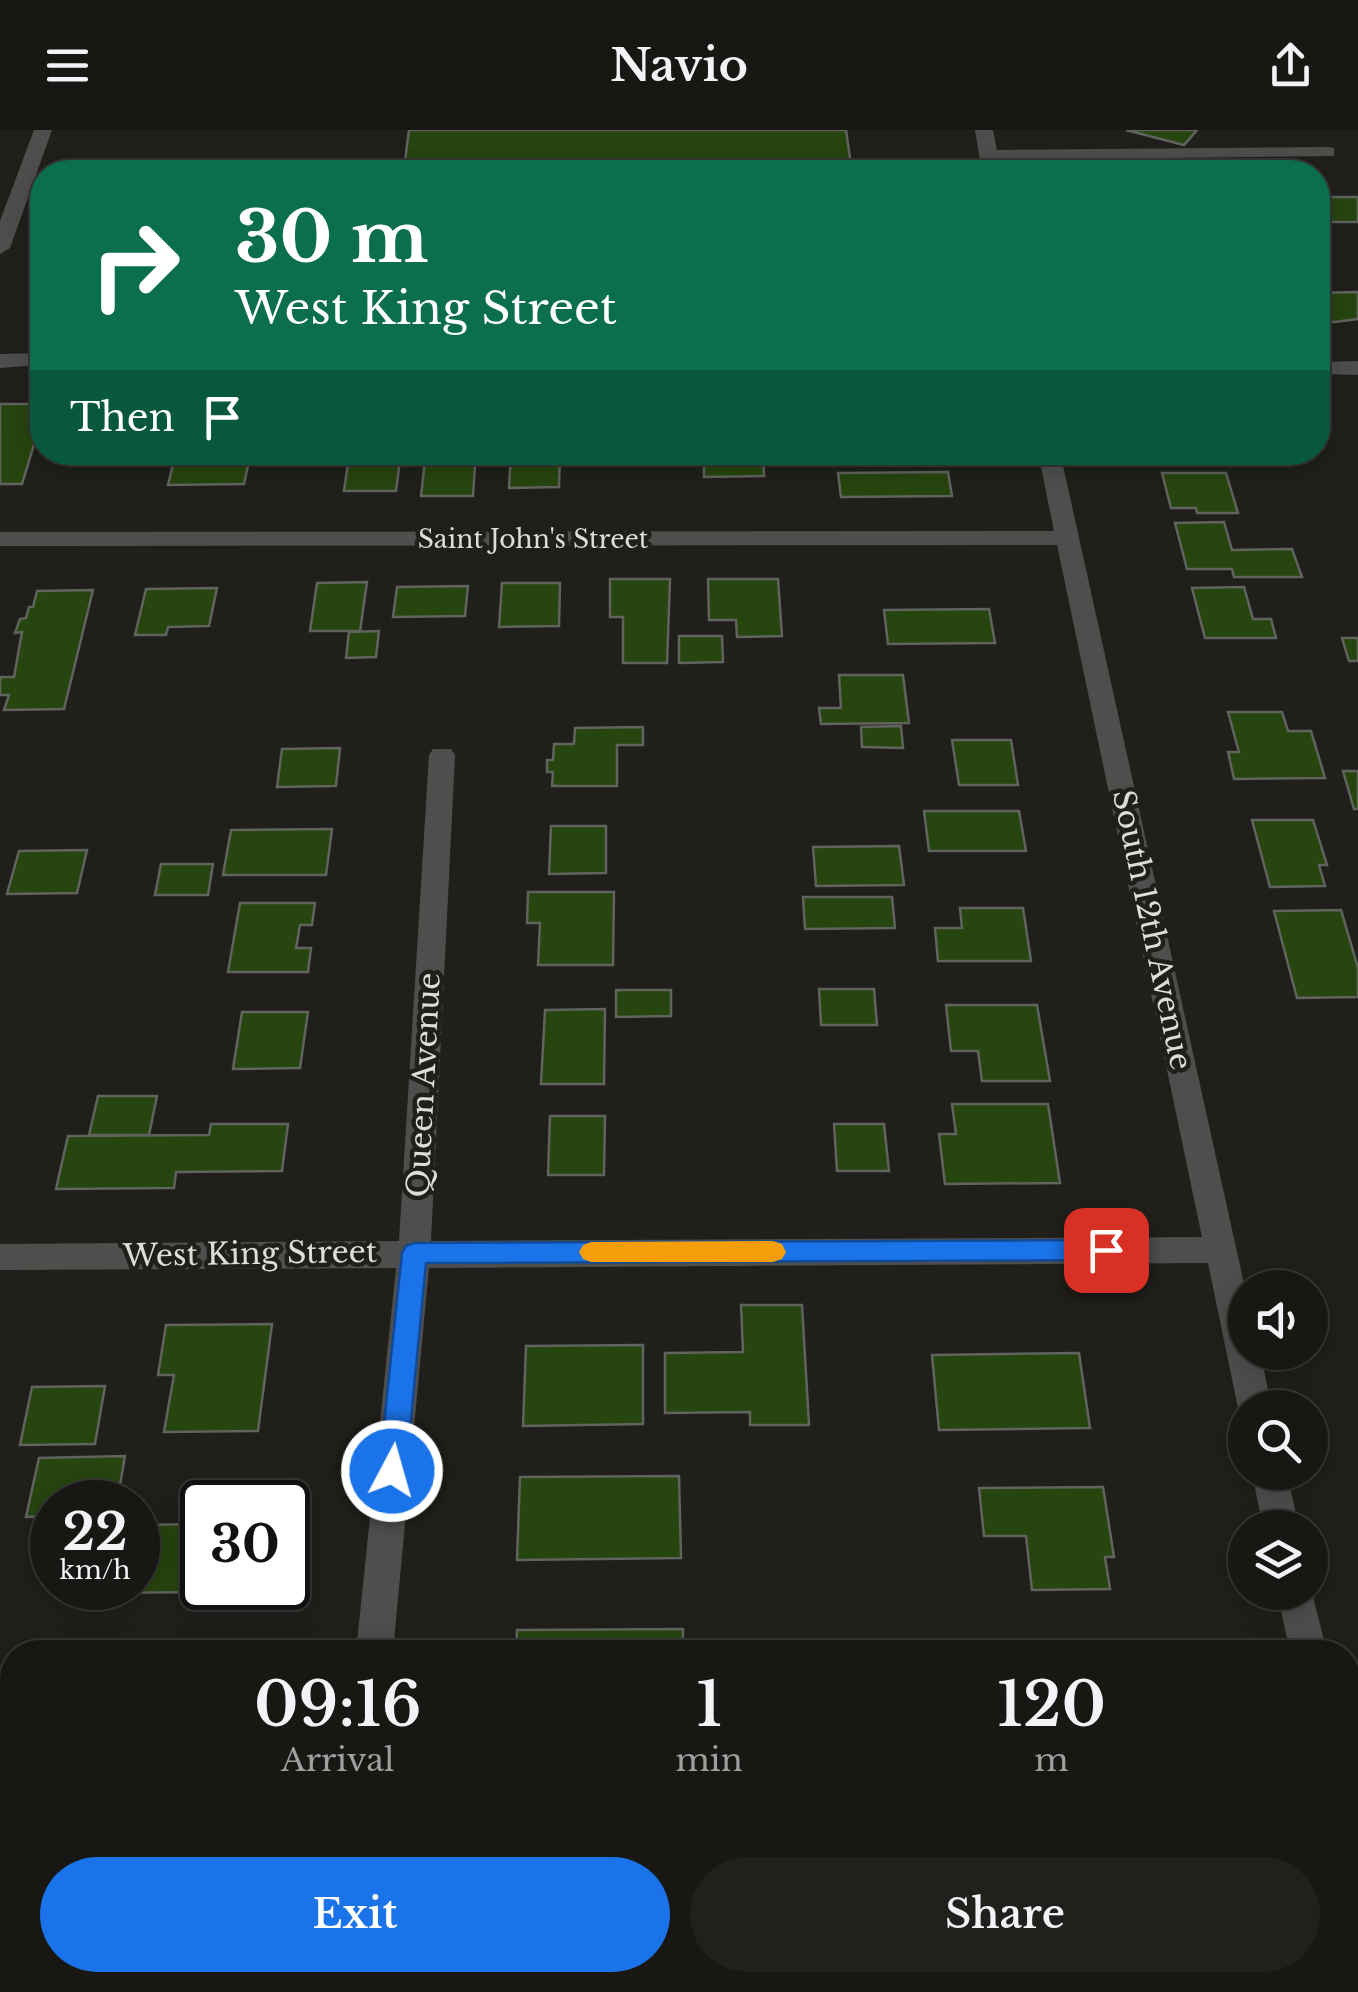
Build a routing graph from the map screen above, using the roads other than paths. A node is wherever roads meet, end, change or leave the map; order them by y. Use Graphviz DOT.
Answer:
graph roads {
  1 [pos="44,130"];
  2 [pos="984,130"];
  3 [pos="1328,152"];
  4 [pos="33,160"];
  5 [pos="989,160"];
  6 [pos="1103,160"];
  7 [pos="30,168"];
  8 [pos="0,248"];
  9 [pos="30,359"];
  10 [pos="0,360"];
  11 [pos="1330,368"];
  12 [pos="1358,368"];
  13 [pos="1052,465"];
  14 [pos="1067,538"];
  15 [pos="0,539"];
  16 [pos="442,755"];
  17 [pos="1221,1250"];
  18 [pos="414,1253"];
  19 [pos="0,1257"];
  20 [pos="1251,1390"];
  21 [pos="1299,1610"];
  22 [pos="375,1640"];
  23 [pos="1305,1640"];
  1 -- 4 [label="street"];
  2 -- 5 [label="street"];
  3 -- 6 [label="lane"];
  7 -- 8 [label="street"];
  9 -- 10 [label="street"];
  11 -- 12 [label="street"];
  13 -- 14 [label="street, South 12th Avenue"];
  14 -- 15 [label="street, Saint John's Street"];
  14 -- 17 [label="street, South 12th Avenue"];
  16 -- 18 [label="street, Queen Avenue"];
  17 -- 18 [label="street, West King Street"];
  17 -- 20 [label="street, South 12th Avenue"];
  18 -- 19 [label="street, West King Street"];
  18 -- 22 [label="street, Queen Avenue"];
  21 -- 23 [label="street"];
}
